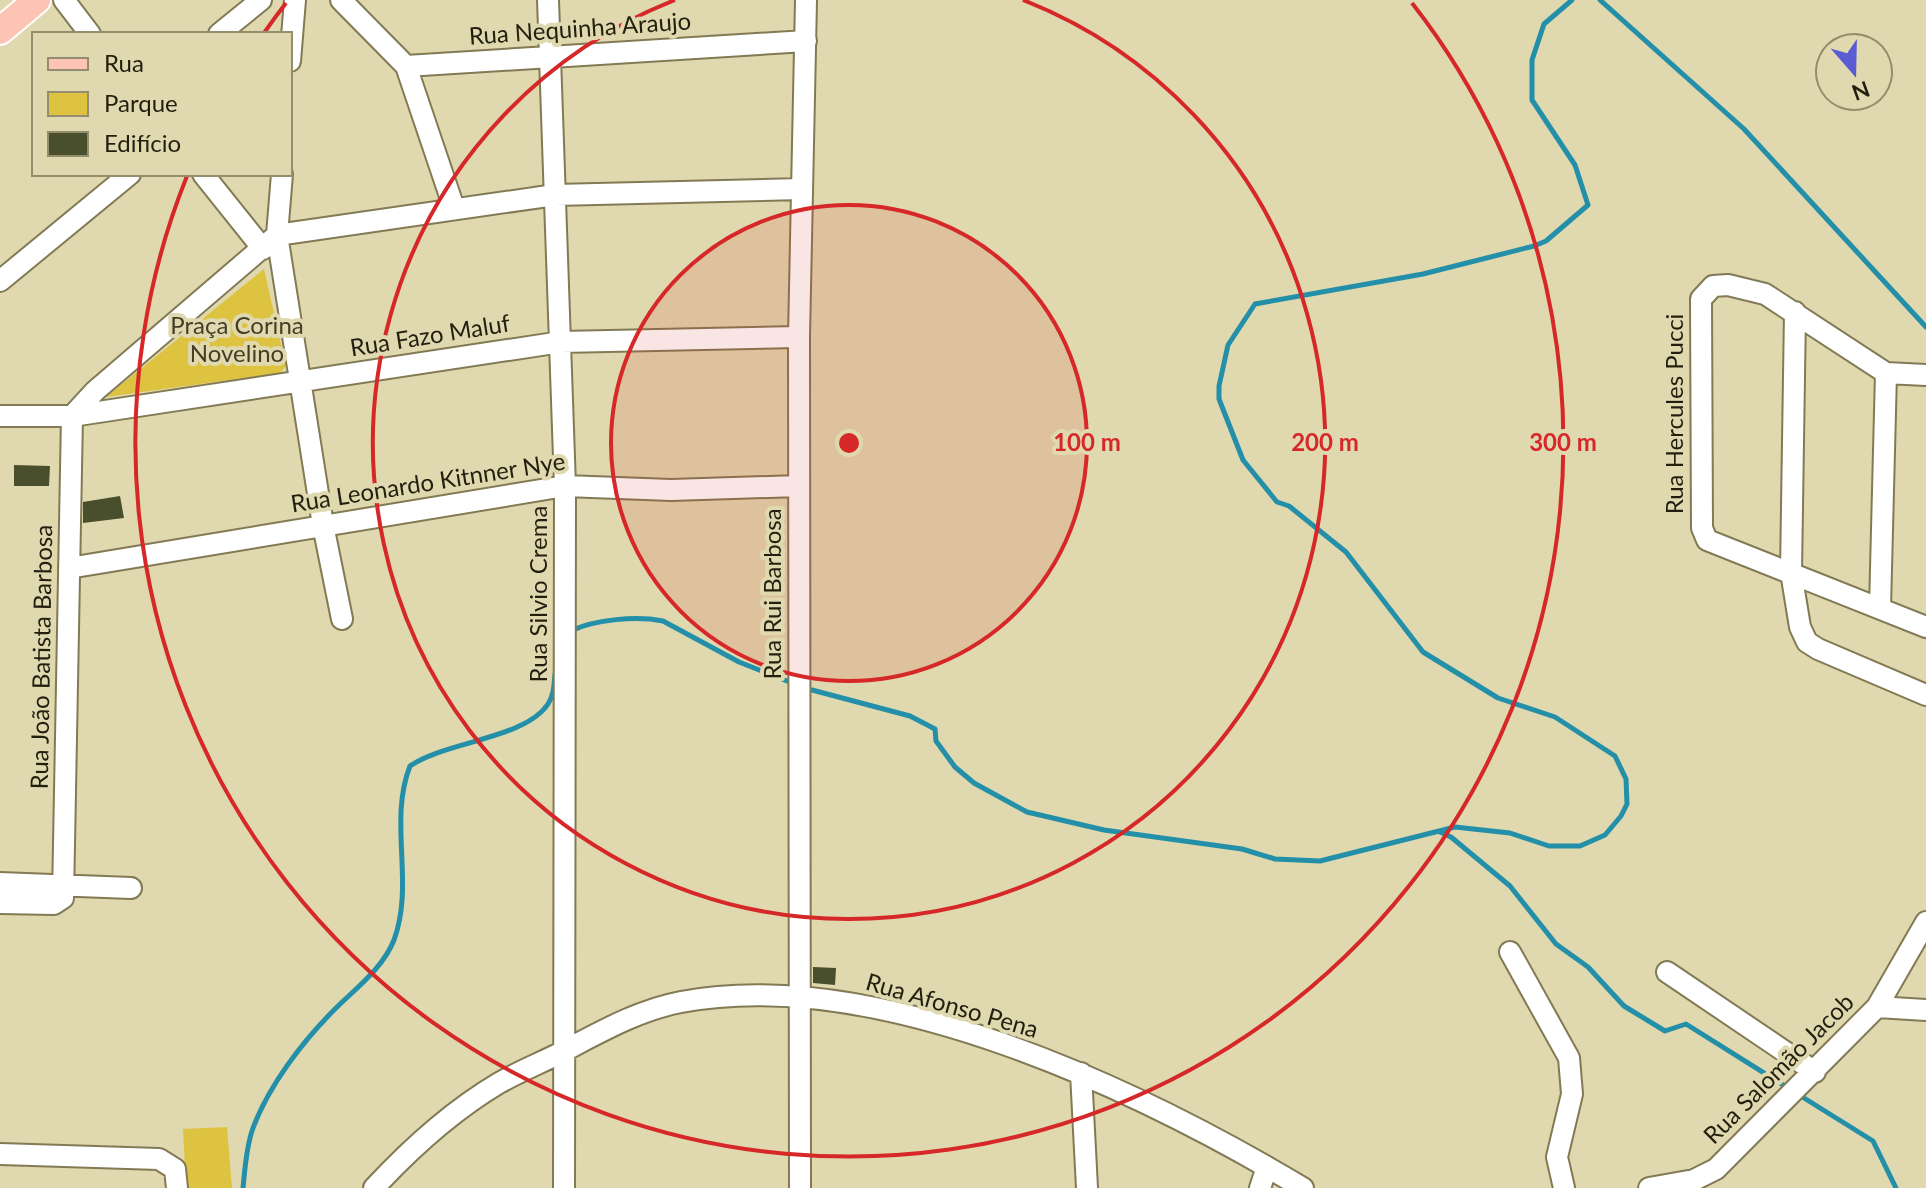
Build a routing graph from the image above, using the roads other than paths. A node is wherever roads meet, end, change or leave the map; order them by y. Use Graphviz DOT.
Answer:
graph roads {
  1 [pos="37,0"];
  2 [pos="64,0"];
  3 [pos="261,0"];
  4 [pos="295,0"];
  5 [pos="341,0"];
  6 [pos="548,0"];
  7 [pos="806,0"];
  8 [pos="0,31"];
  9 [pos="88,32"];
  10 [pos="221,32"];
  11 [pos="292,37"];
  12 [pos="806,41"];
  13 [pos="548,56"];
  14 [pos="406,66"];
  15 [pos="128,176"];
  16 [pos="205,176"];
  17 [pos="282,176"];
  18 [pos="801,189"];
  19 [pos="555,195"];
  20 [pos="454,208"];
  21 [pos="270,242"];
  22 [pos="0,281"];
  23 [pos="1795,312"];
  24 [pos="799,337"];
  25 [pos="561,342"];
  26 [pos="1886,373"];
  27 [pos="1926,375"];
  28 [pos="299,382"];
  29 [pos="0,416"];
  30 [pos="72,416"];
  31 [pos="565,486"];
  32 [pos="798,486"];
  33 [pos="323,525"];
  34 [pos="69,568"];
  35 [pos="1791,572"];
  36 [pos="1880,608"];
  37 [pos="342,619"];
  38 [pos="1926,627"];
  39 [pos="1926,695"];
  40 [pos="0,883"];
  41 [pos="131,888"];
  42 [pos="64,891"];
  43 [pos="0,903"];
  44 [pos="1926,922"];
  45 [pos="1510,952"];
  46 [pos="1667,972"];
  47 [pos="801,995"];
  48 [pos="1877,1007"];
  49 [pos="1926,1010"];
  50 [pos="565,1051"];
  51 [pos="1815,1072"];
  52 [pos="1081,1073"];
  53 [pos="0,1154"];
  54 [pos="1267,1167"];
  55 [pos="177,1182"];
  56 [pos="374,1188"];
  57 [pos="564,1188"];
  58 [pos="800,1188"];
  59 [pos="1087,1188"];
  60 [pos="1260,1188"];
  61 [pos="1303,1188"];
  62 [pos="1564,1188"];
  63 [pos="1649,1188"];
  1 -- 8 [label="main road"];
  2 -- 9 [label="street"];
  3 -- 10 [label="street"];
  4 -- 11 [label="street"];
  5 -- 14 [label="street"];
  6 -- 13 [label="street, Rua Silvio Crema"];
  7 -- 12 [label="street, Rua Rui Barbosa"];
  12 -- 13 [label="street, Rua Nequinha Araujo"];
  12 -- 18 [label="street, Rua Rui Barbosa"];
  13 -- 14 [label="street, Rua Nequinha Araujo"];
  13 -- 19 [label="street, Rua Silvio Crema"];
  14 -- 20 [label="street"];
  15 -- 22 [label="street"];
  16 -- 21 [label="street"];
  17 -- 21 [label="street"];
  18 -- 19 [label="street"];
  18 -- 24 [label="street, Rua Rui Barbosa"];
  19 -- 20 [label="street"];
  19 -- 25 [label="street, Rua Silvio Crema"];
  20 -- 21 [label="street"];
  21 -- 28 [label="street"];
  21 -- 30 [label="street"];
  23 -- 26 [label="street"];
  23 -- 35 [label="street"];
  23 -- 35 [label="street, Rua Hercules Pucci"];
  24 -- 25 [label="street, Rua Fazo Maluf"];
  24 -- 32 [label="street, Rua Rui Barbosa"];
  25 -- 28 [label="street, Rua Fazo Maluf"];
  25 -- 31 [label="street, Rua Silvio Crema"];
  26 -- 27 [label="street"];
  26 -- 36 [label="street"];
  28 -- 30 [label="street, Rua Fazo Maluf"];
  28 -- 33 [label="street"];
  29 -- 30 [label="street, Rua Fazo Maluf"];
  30 -- 34 [label="street, Rua João Batista Barbosa"];
  31 -- 32 [label="street, Rua Leonardo Kitnner Nye"];
  31 -- 33 [label="street, Rua Leonardo Kitnner Nye"];
  31 -- 50 [label="street, Rua Silvio Crema"];
  32 -- 47 [label="street, Rua Rui Barbosa"];
  33 -- 34 [label="street, Rua Leonardo Kitnner Nye"];
  33 -- 37 [label="street"];
  34 -- 42 [label="street, Rua João Batista Barbosa"];
  35 -- 36 [label="street"];
  35 -- 39 [label="street"];
  36 -- 38 [label="street"];
  40 -- 42 [label="street"];
  41 -- 42 [label="street"];
  42 -- 43 [label="street"];
  44 -- 48 [label="street, Rua Salomão Jacob"];
  45 -- 62 [label="street"];
  46 -- 51 [label="street"];
  47 -- 50 [label="street, Rua Afonso Pena"];
  47 -- 52 [label="street, Rua Afonso Pena"];
  47 -- 58 [label="street, Rua Rui Barbosa"];
  48 -- 49 [label="street"];
  48 -- 51 [label="street, Rua Salomão Jacob"];
  50 -- 56 [label="street, Rua Afonso Pena"];
  50 -- 57 [label="street, Rua Silvio Crema"];
  51 -- 63 [label="street, Rua Salomão Jacob"];
  52 -- 54 [label="street, Rua Afonso Pena"];
  52 -- 59 [label="street"];
  53 -- 55 [label="street"];
  54 -- 60 [label="street"];
  54 -- 61 [label="street, Rua Afonso Pena"];
}
